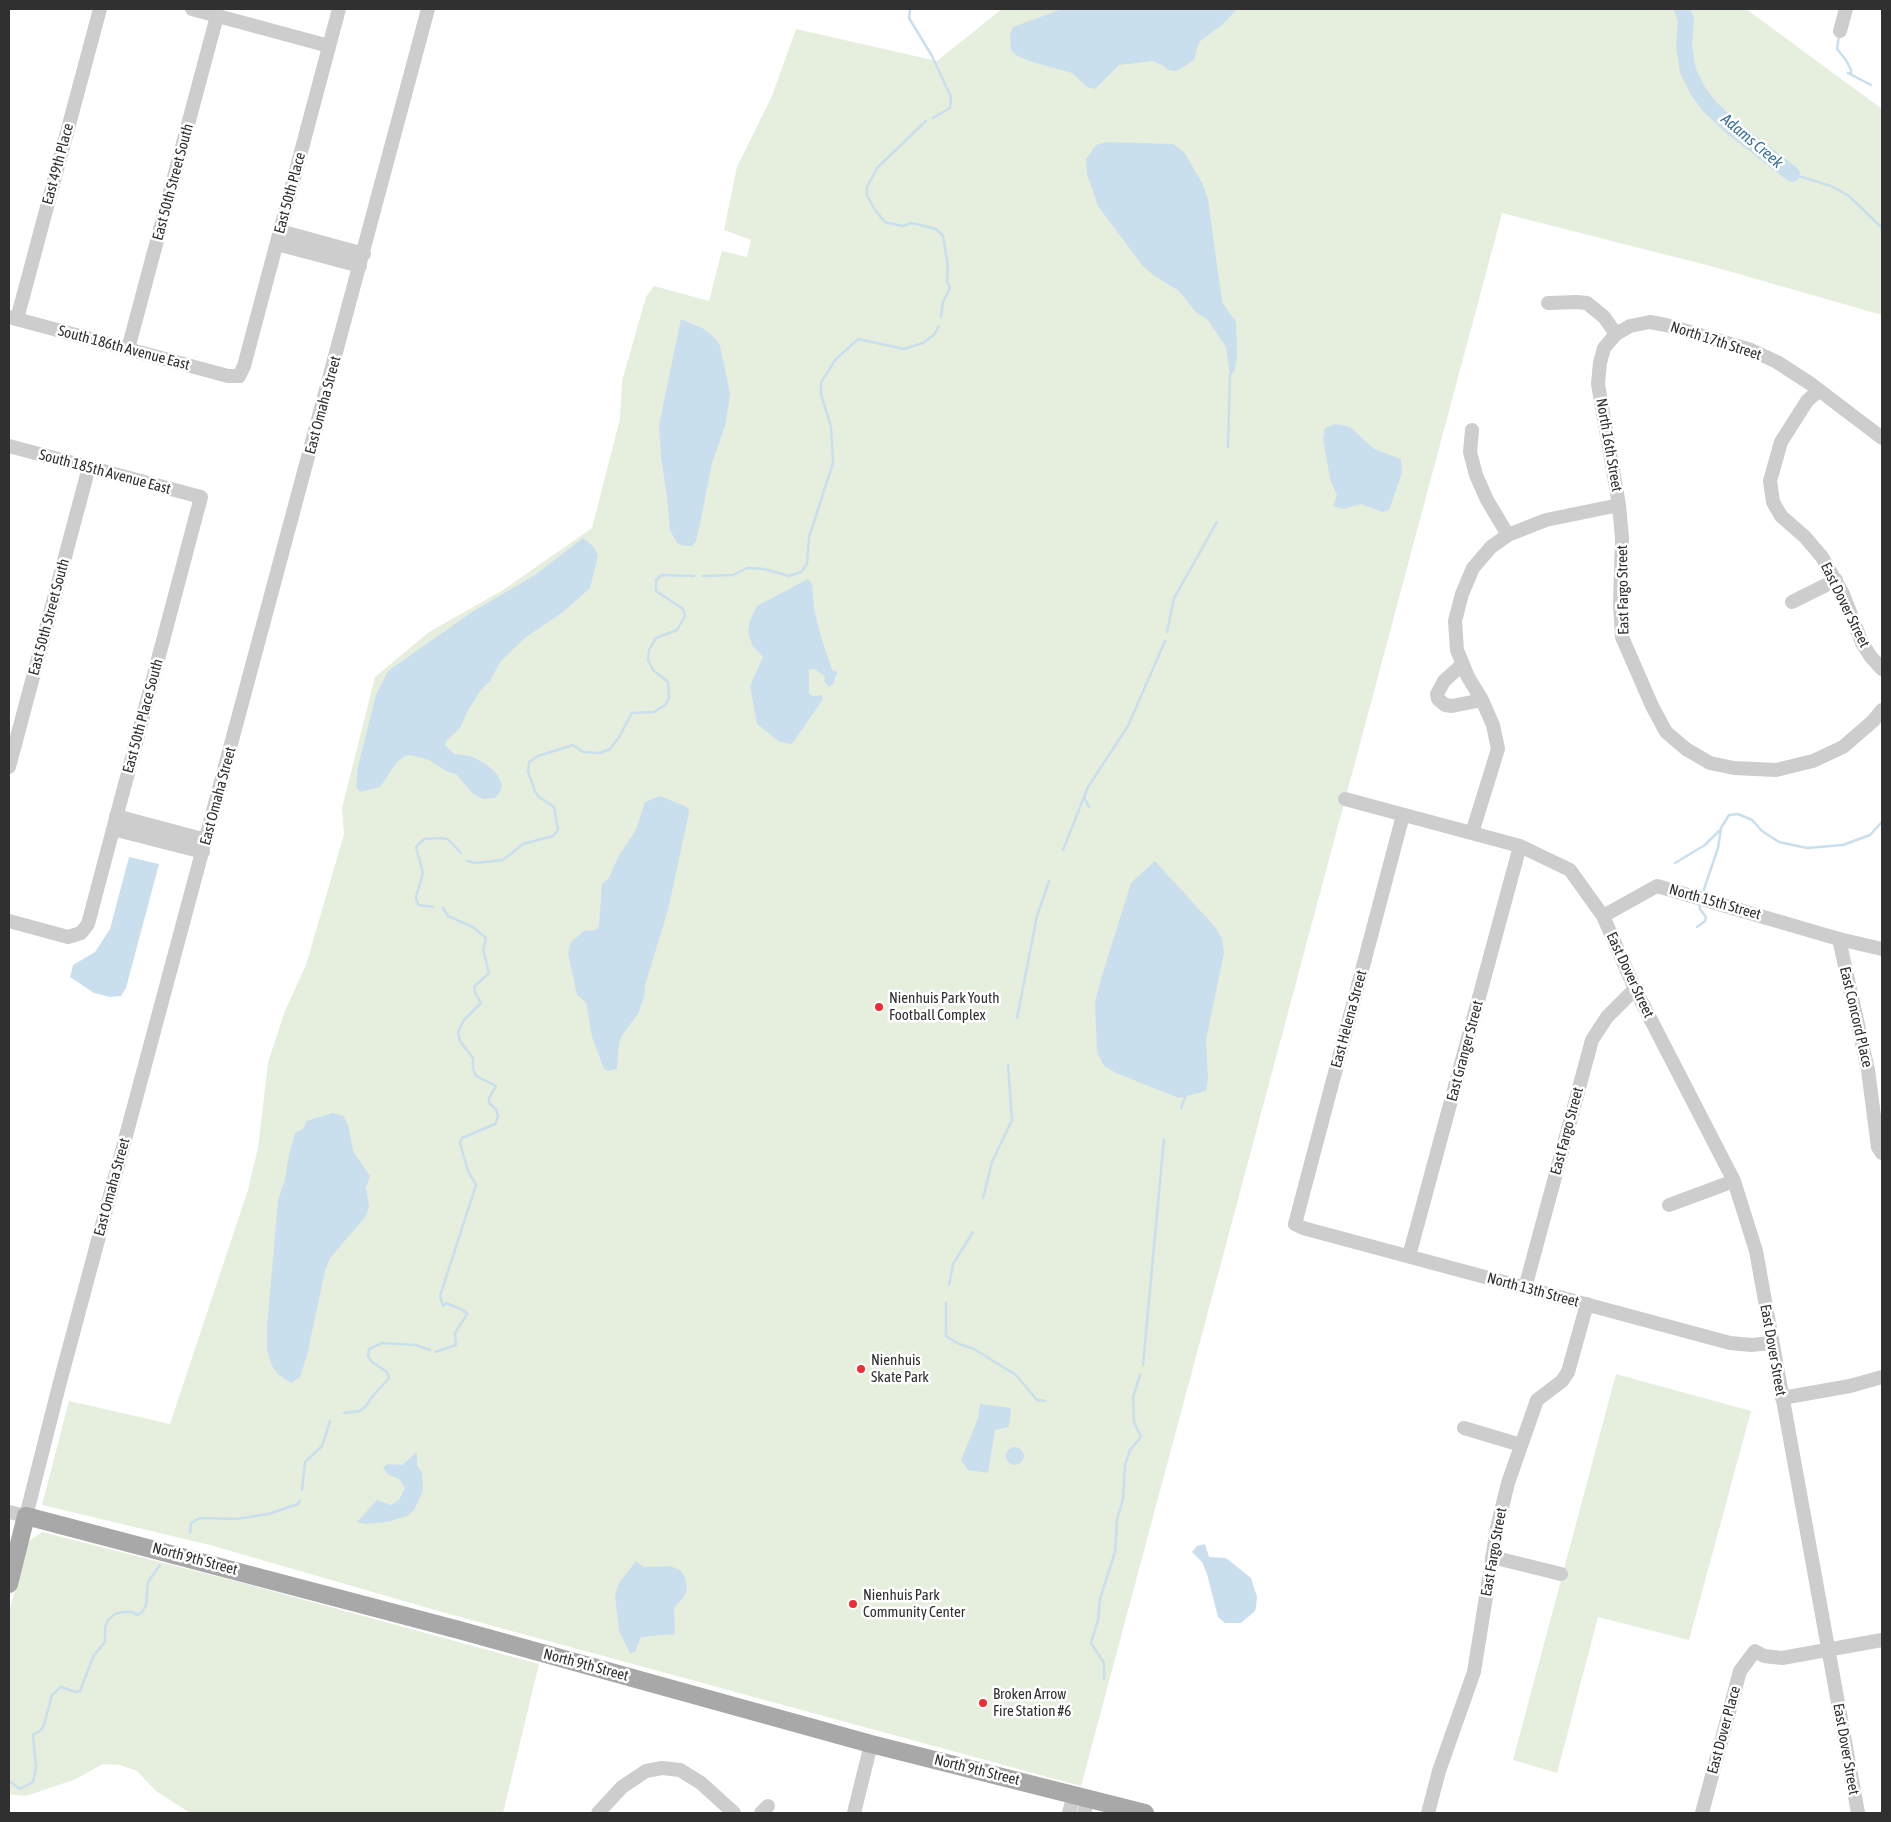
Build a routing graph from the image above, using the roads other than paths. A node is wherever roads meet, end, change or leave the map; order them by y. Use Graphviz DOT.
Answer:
graph roads {
  1 [pos="100,9"];
  2 [pos="192,9"];
  3 [pos="339,9"];
  4 [pos="428,9"];
  5 [pos="1846,9"];
  6 [pos="217,16"];
  7 [pos="1840,31"];
  8 [pos="330,46"];
  9 [pos="278,238"];
  10 [pos="362,260"];
  11 [pos="1548,303"];
  12 [pos="13,318"];
  13 [pos="1616,334"];
  14 [pos="128,349"];
  15 [pos="239,376"];
  16 [pos="1819,390"];
  17 [pos="1472,430"];
  18 [pos="1882,438"];
  19 [pos="9,446"];
  20 [pos="89,467"];
  21 [pos="201,497"];
  22 [pos="1619,505"];
  23 [pos="1508,535"];
  24 [pos="1836,580"];
  25 [pos="1792,602"];
  26 [pos="1463,664"];
  27 [pos="1882,669"];
  28 [pos="1482,700"];
  29 [pos="1882,710"];
  30 [pos="9,767"];
  31 [pos="1346,799"];
  32 [pos="1404,815"];
  33 [pos="115,822"];
  34 [pos="1472,833"];
  35 [pos="205,846"];
  36 [pos="1520,846"];
  37 [pos="1603,916"];
  38 [pos="9,922"];
  39 [pos="1839,939"];
  40 [pos="1882,949"];
  41 [pos="1635,989"];
  42 [pos="1882,1066"];
  43 [pos="1868,1070"];
  44 [pos="1882,1153"];
  45 [pos="1734,1180"];
  46 [pos="1669,1205"];
  47 [pos="1295,1224"];
  48 [pos="1409,1256"];
  49 [pos="1525,1288"];
  50 [pos="1587,1304"];
  51 [pos="1772,1343"];
  52 [pos="1882,1377"];
  53 [pos="1782,1398"];
  54 [pos="1464,1428"];
  55 [pos="1521,1445"];
  56 [pos="9,1512"];
  57 [pos="26,1516"];
  58 [pos="1492,1557"];
  59 [pos="1561,1574"];
  60 [pos="9,1584"];
  61 [pos="1882,1640"];
  62 [pos="1827,1650"];
  63 [pos="871,1744"];
  64 [pos="1082,1802"];
  65 [pos="598,1813"];
  66 [pos="734,1813"];
  67 [pos="854,1813"];
  68 [pos="1069,1813"];
  69 [pos="1145,1813"];
  70 [pos="1428,1813"];
  71 [pos="1702,1813"];
  72 [pos="1858,1813"];
  1 -- 12 [label="street, East 49th Place"];
  2 -- 6 [label="street"];
  3 -- 8 [label="street, East 50th Place"];
  4 -- 10 [label="street, East Omaha Street"];
  5 -- 7 [label="street"];
  6 -- 8 [label="street"];
  6 -- 14 [label="street, East 50th Street South"];
  8 -- 9 [label="street, East 50th Place"];
  9 -- 10 [label="street"];
  9 -- 15 [label="street, East 50th Place"];
  10 -- 35 [label="street, East Omaha Street"];
  11 -- 13 [label="street"];
  12 -- 14 [label="street, South 186th Avenue East"];
  13 -- 16 [label="street, North 17th Street"];
  13 -- 22 [label="street, North 16th Street"];
  14 -- 15 [label="street, South 186th Avenue East"];
  16 -- 18 [label="street, North 17th Street"];
  16 -- 24 [label="street, East Dover Street"];
  17 -- 23 [label="street"];
  19 -- 20 [label="street, South 185th Avenue East"];
  20 -- 21 [label="street, South 185th Avenue East"];
  20 -- 30 [label="street, East 50th Street South"];
  21 -- 33 [label="street, East 50th Place South"];
  22 -- 23 [label="street, North 16th Street"];
  22 -- 29 [label="street, East Fargo Street"];
  23 -- 26 [label="street"];
  24 -- 25 [label="street"];
  24 -- 27 [label="street, East Dover Street"];
  26 -- 28 [label="street"];
  26 -- 28 [label="street"];
  28 -- 34 [label="street"];
  31 -- 32 [label="street"];
  32 -- 34 [label="street"];
  32 -- 47 [label="street, East Helena Street"];
  33 -- 35 [label="street"];
  33 -- 38 [label="street, East 50th Place South"];
  34 -- 36 [label="street"];
  35 -- 57 [label="street, East Omaha Street"];
  36 -- 37 [label="street"];
  36 -- 48 [label="street, East Granger Street"];
  37 -- 39 [label="street, North 15th Street"];
  37 -- 41 [label="street, East Dover Street"];
  39 -- 40 [label="street, North 15th Street"];
  39 -- 43 [label="street, East Concord Place"];
  41 -- 45 [label="street, East Dover Street"];
  41 -- 49 [label="street, East Fargo Street"];
  42 -- 43 [label="street"];
  43 -- 44 [label="street, East Concord Place"];
  45 -- 46 [label="street"];
  45 -- 51 [label="street, East Dover Street"];
  47 -- 48 [label="street, North 13th Street"];
  48 -- 49 [label="street, North 13th Street"];
  49 -- 50 [label="street, North 13th Street"];
  50 -- 51 [label="street, North 13th Street"];
  50 -- 55 [label="street, East Fargo Street"];
  51 -- 53 [label="street, East Dover Street"];
  52 -- 53 [label="street"];
  53 -- 62 [label="street, East Dover Street"];
  54 -- 55 [label="street"];
  55 -- 58 [label="street, East Fargo Street"];
  56 -- 57 [label="street"];
  57 -- 60 [label="main road, East Omaha Street"];
  57 -- 63 [label="main road, North 9th Street"];
  58 -- 59 [label="street"];
  58 -- 70 [label="street, East Fargo Street"];
  61 -- 62 [label="street"];
  62 -- 71 [label="street, East Dover Place"];
  62 -- 72 [label="street, East Dover Street"];
  63 -- 64 [label="main road, North 9th Street"];
  63 -- 67 [label="street"];
  64 -- 68 [label="street"];
  64 -- 69 [label="main road, North 9th Street"];
  65 -- 66 [label="street"];
}
